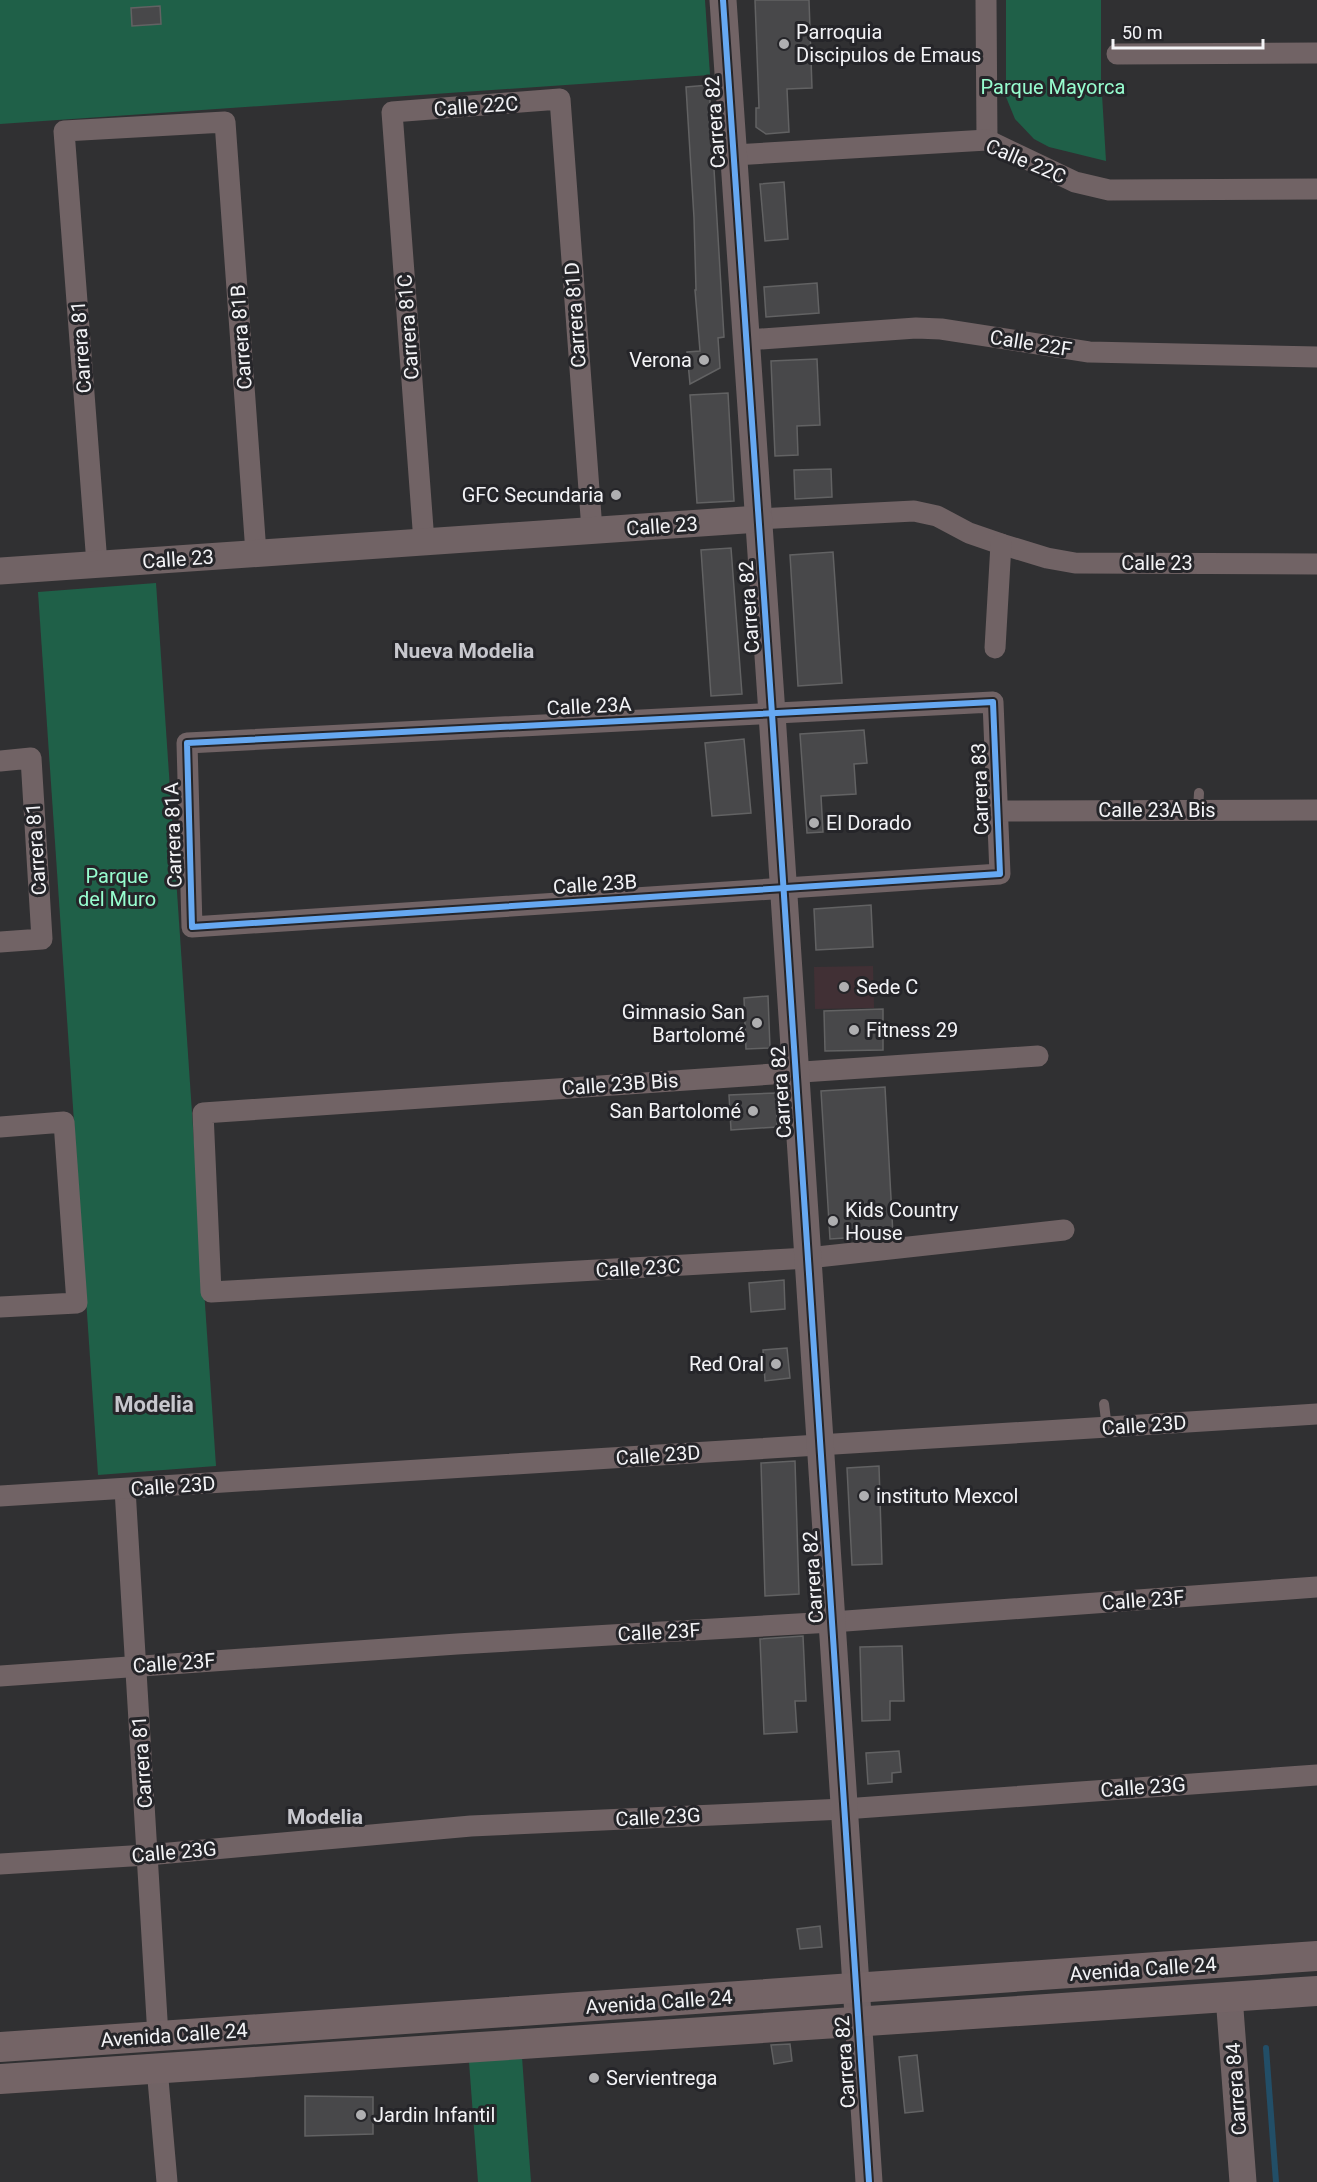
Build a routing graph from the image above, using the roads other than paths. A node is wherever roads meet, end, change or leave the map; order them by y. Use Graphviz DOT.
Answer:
graph roads {
  1 [pos="723,0"];
  2 [pos="986,0"];
  3 [pos="1317,53"];
  4 [pos="1117,54"];
  5 [pos="560,99"];
  6 [pos="392,112"];
  7 [pos="64,131"];
  8 [pos="987,140"];
  9 [pos="734,155"];
  10 [pos="1317,189"];
  11 [pos="747,340"];
  12 [pos="1317,357"];
  13 [pos="759,519"];
  14 [pos="592,530"];
  15 [pos="424,542"];
  16 [pos="1001,544"];
  17 [pos="256,553"];
  18 [pos="98,564"];
  19 [pos="1317,564"];
  20 [pos="0,571"];
  21 [pos="995,648"];
  22 [pos="993,702"];
  23 [pos="772,714"];
  24 [pos="187,743"];
  25 [pos="0,761"];
  26 [pos="1317,810"];
  27 [pos="997,811"];
  28 [pos="1000,874"];
  29 [pos="784,888"];
  30 [pos="192,927"];
  31 [pos="0,942"];
  32 [pos="1038,1056"];
  33 [pos="796,1071"];
  34 [pos="0,1127"];
  35 [pos="1064,1230"];
  36 [pos="808,1258"];
  37 [pos="211,1292"];
  38 [pos="0,1307"];
  39 [pos="1104,1404"];
  40 [pos="1317,1414"];
  41 [pos="1107,1428"];
  42 [pos="820,1445"];
  43 [pos="125,1489"];
  44 [pos="0,1496"];
  45 [pos="1317,1587"];
  46 [pos="832,1622"];
  47 [pos="135,1665"];
  48 [pos="0,1676"];
  49 [pos="1317,1775"];
  50 [pos="844,1809"];
  51 [pos="147,1855"];
  52 [pos="0,1864"];
  53 [pos="1317,1956"];
  54 [pos="856,1989"];
  55 [pos="1317,1991"];
  56 [pos="1229,1996"];
  57 [pos="859,2020"];
  58 [pos="158,2036"];
  59 [pos="0,2047"];
  60 [pos="157,2068"];
  61 [pos="0,2079"];
  62 [pos="167,2182"];
  63 [pos="869,2182"];
  64 [pos="1243,2182"];
  1 -- 9 [label="street, Carrera 82"];
  2 -- 8 [label="street"];
  3 -- 4 [label="street"];
  5 -- 6 [label="street, Calle 22C"];
  5 -- 14 [label="street, Carrera 81D"];
  6 -- 15 [label="street, Carrera 81C"];
  7 -- 17 [label="street, Carrera 81B"];
  7 -- 18 [label="street, Carrera 81"];
  8 -- 9 [label="street, Calle 22C"];
  8 -- 10 [label="street, Calle 22C"];
  9 -- 11 [label="street, Carrera 82"];
  11 -- 12 [label="street, Calle 22F"];
  11 -- 13 [label="street, Carrera 82"];
  13 -- 14 [label="street, Calle 23"];
  13 -- 16 [label="street, Calle 23"];
  13 -- 23 [label="street, Carrera 82"];
  14 -- 15 [label="street, Calle 23"];
  15 -- 17 [label="street, Calle 23"];
  16 -- 19 [label="street, Calle 23"];
  16 -- 21 [label="street"];
  17 -- 18 [label="street, Calle 23"];
  18 -- 20 [label="street, Calle 23"];
  22 -- 23 [label="street, Calle 23A"];
  22 -- 27 [label="street, Carrera 83"];
  23 -- 24 [label="street, Calle 23A"];
  23 -- 29 [label="street, Carrera 82"];
  24 -- 30 [label="street, Carrera 81A"];
  25 -- 31 [label="street, Carrera 81"];
  26 -- 27 [label="street, Calle 23A Bis"];
  27 -- 28 [label="street, Carrera 83"];
  28 -- 29 [label="street, Calle 23B"];
  29 -- 30 [label="street, Calle 23B"];
  29 -- 33 [label="street, Carrera 82"];
  32 -- 33 [label="street, Calle 23B Bis"];
  33 -- 36 [label="street, Carrera 82"];
  33 -- 37 [label="street, Calle 23B Bis"];
  34 -- 38 [label="street"];
  35 -- 36 [label="street, Calle 23C"];
  36 -- 37 [label="street, Calle 23C"];
  36 -- 42 [label="street, Carrera 82"];
  39 -- 41 [label="lane"];
  40 -- 41 [label="street, Calle 23D"];
  41 -- 42 [label="street, Calle 23D"];
  42 -- 43 [label="street, Calle 23D"];
  42 -- 46 [label="street, Carrera 82"];
  43 -- 44 [label="street, Calle 23D"];
  43 -- 47 [label="street, Carrera 81"];
  45 -- 46 [label="street, Calle 23F"];
  46 -- 47 [label="street, Calle 23F"];
  46 -- 50 [label="street, Carrera 82"];
  47 -- 48 [label="street, Calle 23F"];
  47 -- 51 [label="street, Carrera 81"];
  49 -- 50 [label="street, Calle 23G"];
  50 -- 51 [label="street, Calle 23G"];
  50 -- 54 [label="street, Carrera 82"];
  51 -- 52 [label="street, Calle 23G"];
  51 -- 58 [label="street, Carrera 81"];
  53 -- 54 [label="main road, Avenida Calle 24"];
  54 -- 57 [label="street, Carrera 82"];
  54 -- 58 [label="main road, Avenida Calle 24"];
  55 -- 56 [label="main road, Avenida Calle 24"];
  56 -- 57 [label="main road, Avenida Calle 24"];
  56 -- 64 [label="street, Carrera 84"];
  57 -- 60 [label="main road, Avenida Calle 24"];
  57 -- 63 [label="street, Carrera 82"];
  58 -- 59 [label="main road, Avenida Calle 24"];
  60 -- 61 [label="main road, Avenida Calle 24"];
  60 -- 62 [label="street"];
}
